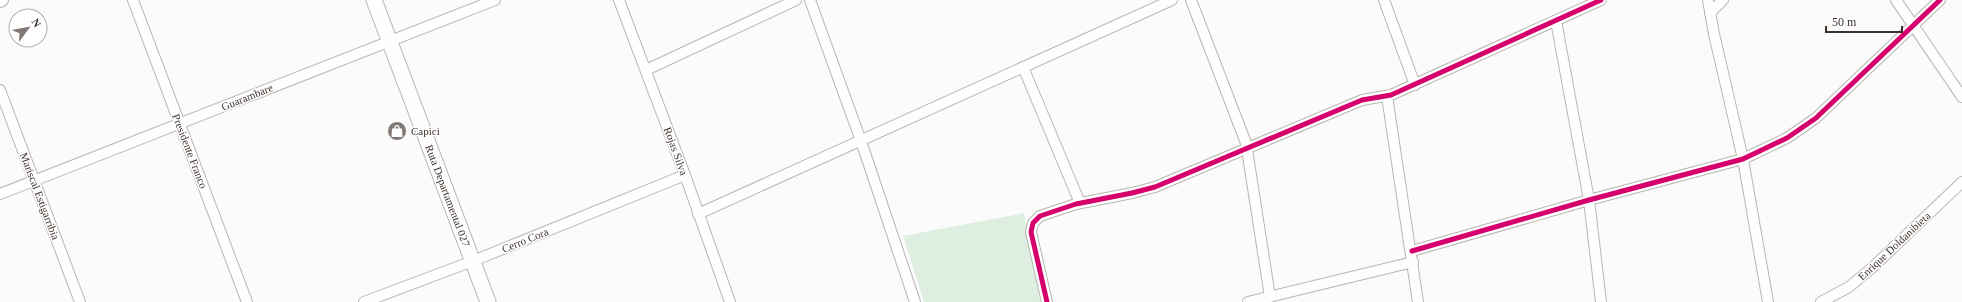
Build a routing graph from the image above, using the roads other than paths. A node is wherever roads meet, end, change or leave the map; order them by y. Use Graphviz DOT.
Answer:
graph roads {
  1 [pos="133,0"];
  2 [pos="374,0"];
  3 [pos="495,0"];
  4 [pos="620,0"];
  5 [pos="796,0"];
  6 [pos="810,0"];
  7 [pos="1172,0"];
  8 [pos="1191,0"];
  9 [pos="1384,0"];
  10 [pos="1602,0"];
  11 [pos="1708,0"];
  12 [pos="1723,0"];
  13 [pos="1896,0"];
  14 [pos="1940,0"];
  15 [pos="1710,12"];
  16 [pos="1556,21"];
  17 [pos="1913,25"];
  18 [pos="390,41"];
  19 [pos="1023,67"];
  20 [pos="646,70"];
  21 [pos="1415,85"];
  22 [pos="0,90"];
  23 [pos="1387,96"];
  24 [pos="1962,97"];
  25 [pos="180,124"];
  26 [pos="861,141"];
  27 [pos="1246,148"];
  28 [pos="1743,160"];
  29 [pos="685,175"];
  30 [pos="35,181"];
  31 [pos="1962,182"];
  32 [pos="0,194"];
  33 [pos="1589,200"];
  34 [pos="1080,203"];
  35 [pos="698,214"];
  36 [pos="1412,251"];
  37 [pos="473,261"];
  38 [pos="1413,262"];
  39 [pos="1270,297"];
  40 [pos="80,302"];
  41 [pos="247,302"];
  42 [pos="364,302"];
  43 [pos="488,302"];
  44 [pos="730,302"];
  45 [pos="915,302"];
  46 [pos="1046,302"];
  47 [pos="1248,302"];
  48 [pos="1418,302"];
  49 [pos="1601,302"];
  50 [pos="1768,302"];
  51 [pos="1821,302"];
  1 -- 25 [label="street, Presidente Franco"];
  2 -- 18 [label="main road, Ruta Departamental 027"];
  3 -- 18 [label="street, Guarambare"];
  4 -- 20 [label="street, Rojas Silva"];
  5 -- 20 [label="street"];
  6 -- 26 [label="street"];
  7 -- 19 [label="street"];
  8 -- 27 [label="street"];
  9 -- 21 [label="street"];
  10 -- 16 [label="street"];
  11 -- 15 [label="street"];
  12 -- 15 [label="street"];
  13 -- 17 [label="street"];
  14 -- 17 [label="street"];
  15 -- 28 [label="street"];
  16 -- 21 [label="street"];
  16 -- 33 [label="street"];
  17 -- 24 [label="street"];
  17 -- 28 [label="street"];
  18 -- 25 [label="street, Guarambare"];
  18 -- 37 [label="main road, Ruta Departamental 027"];
  19 -- 26 [label="street"];
  19 -- 34 [label="street"];
  20 -- 29 [label="street, Rojas Silva"];
  21 -- 23 [label="street"];
  22 -- 30 [label="street, Mariscal Estigarribia"];
  23 -- 27 [label="street"];
  23 -- 36 [label="street"];
  25 -- 30 [label="street, Guarambare"];
  25 -- 41 [label="street, Presidente Franco"];
  26 -- 35 [label="street"];
  26 -- 45 [label="street"];
  27 -- 34 [label="street"];
  27 -- 39 [label="street"];
  28 -- 33 [label="street"];
  28 -- 50 [label="street"];
  29 -- 35 [label="street, Rojas Silva"];
  29 -- 37 [label="street, Cerro Cora"];
  30 -- 32 [label="street, Guarambare"];
  30 -- 40 [label="street, Mariscal Estigarribia"];
  31 -- 51 [label="street, Enrique Doldanibieta"];
  33 -- 36 [label="street"];
  33 -- 49 [label="street"];
  34 -- 46 [label="street"];
  35 -- 44 [label="street, Rojas Silva"];
  36 -- 38 [label="street"];
  37 -- 42 [label="street, Cerro Cora"];
  37 -- 43 [label="main road, Ruta Departamental 027"];
  38 -- 39 [label="street"];
  38 -- 48 [label="street"];
  39 -- 47 [label="street"];
}
